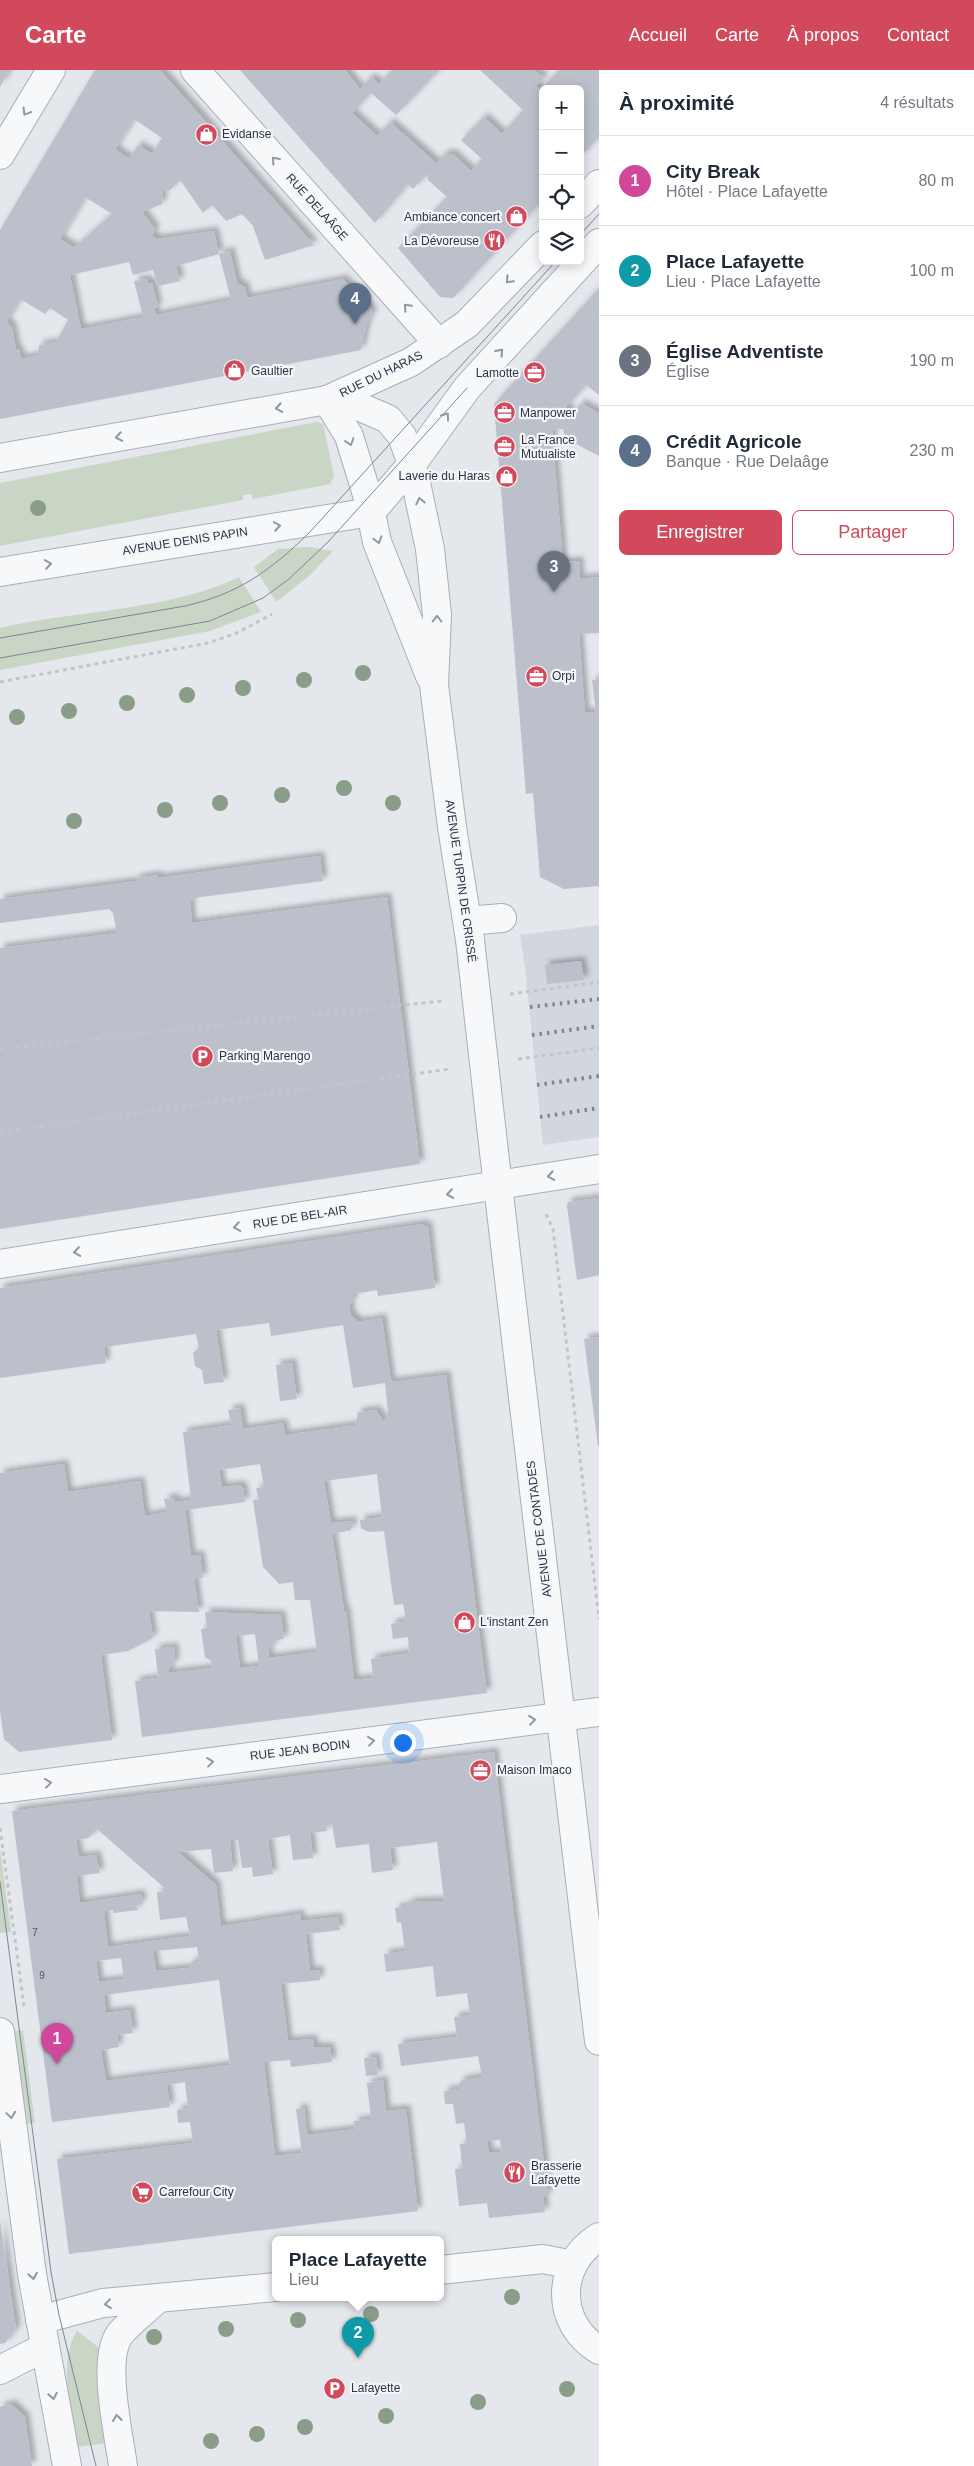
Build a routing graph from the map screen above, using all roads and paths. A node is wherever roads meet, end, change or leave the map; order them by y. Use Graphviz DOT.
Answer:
graph roads {
  1 [pos="51,70"];
  2 [pos="195,70"];
  3 [pos="0,155"];
  4 [pos="599,184"];
  5 [pos="584,200"];
  6 [pos="599,243"];
  7 [pos="539,249"];
  8 [pos="438,344"];
  9 [pos="327,400"];
  10 [pos="0,458"];
  11 [pos="412,464"];
  12 [pos="371,512"];
  13 [pos="0,572"];
  14 [pos="272,614"];
  15 [pos="0,682"];
  16 [pos="434,685"];
  17 [pos="502,918"];
  18 [pos="469,930"];
  19 [pos="599,982"];
  20 [pos="502,995"];
  21 [pos="443,1001"];
  22 [pos="599,1048"];
  23 [pos="0,1049"];
  24 [pos="511,1060"];
  25 [pos="452,1068"];
  26 [pos="487,1076"];
  27 [pos="0,1132"];
  28 [pos="599,1169"];
  29 [pos="498,1185"];
  30 [pos="0,1264"];
  31 [pos="599,1619"];
  32 [pos="599,1712"];
  33 [pos="562,1716"];
  34 [pos="0,1789"];
  35 [pos="0,2032"];
  36 [pos="599,2041"];
  37 [pos="599,2237"];
  38 [pos="573,2265"];
  39 [pos="444,2270"];
  40 [pos="272,2287"];
  41 [pos="156,2300"];
  42 [pos="40,2320"];
  43 [pos="44,2348"];
  44 [pos="599,2350"];
  45 [pos="0,2370"];
  46 [pos="67,2466"];
  47 [pos="123,2466"];
  1 -- 3 [label="street, one-way"];
  8 -- 2 [label="street, RUE DELAÂGE, one-way"];
  4 -- 5 [label="street"];
  11 -- 6 [label="street, one-way"];
  7 -- 8 [label="street, RUE DU HARAS, one-way"];
  8 -- 9 [label="street, RUE DU HARAS"];
  9 -- 10 [label="street, one-way"];
  9 -- 11 [label="street, AVENUE TURPIN DE CRISSÉ"];
  9 -- 12 [label="street, AVENUE TURPIN DE CRISSÉ, one-way"];
  11 -- 12 [label="street"];
  16 -- 11 [label="street, AVENUE TURPIN DE CRISSÉ, one-way"];
  13 -- 12 [label="street, AVENUE DENIS PAPIN, one-way"];
  12 -- 16 [label="street, AVENUE TURPIN DE CRISSÉ, one-way"];
  14 -- 15 [label="path"];
  16 -- 18 [label="street, AVENUE TURPIN DE CRISSÉ"];
  17 -- 18 [label="street"];
  18 -- 26 [label="street, AVENUE TURPIN DE CRISSÉ, bridge"];
  19 -- 20 [label="path"];
  21 -- 23 [label="path"];
  22 -- 24 [label="path"];
  25 -- 27 [label="path"];
  26 -- 29 [label="street, AVENUE DE CONTADES, bridge"];
  28 -- 29 [label="street, RUE DE BEL-AIR, one-way"];
  29 -- 30 [label="street, RUE DE BEL-AIR, one-way"];
  29 -- 31 [label="path"];
  29 -- 33 [label="street, AVENUE DE CONTADES"];
  32 -- 33 [label="street, RUE JEAN BODIN"];
  34 -- 33 [label="street, RUE JEAN BODIN, one-way"];
  33 -- 36 [label="street, AVENUE DE CONTADES"];
  35 -- 42 [label="street, one-way"];
  37 -- 38 [label="street"];
  38 -- 39 [label="street"];
  38 -- 44 [label="street"];
  40 -- 41 [label="street"];
  41 -- 42 [label="street, one-way"];
  47 -- 41 [label="street, one-way"];
  42 -- 43 [label="street"];
  43 -- 45 [label="street"];
  43 -- 46 [label="street, one-way"];
}
